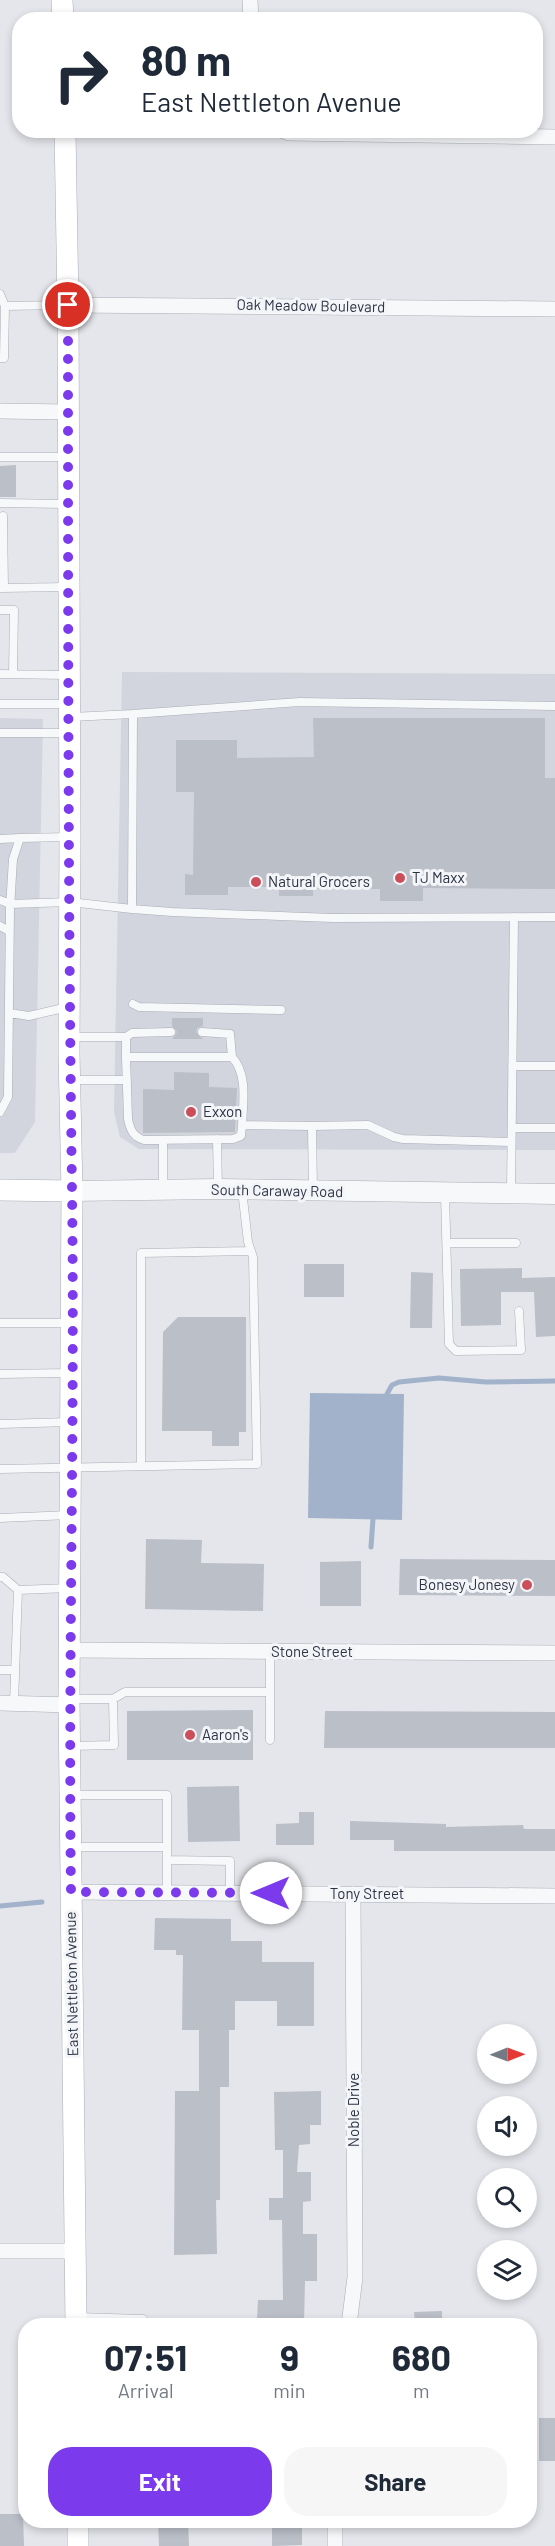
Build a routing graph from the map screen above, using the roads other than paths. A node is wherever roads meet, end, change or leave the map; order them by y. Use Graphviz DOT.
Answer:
graph roads {
  1 [pos="65,138"];
  2 [pos="0,294"];
  3 [pos="68,305"];
  4 [pos="5,306"];
  5 [pos="555,309"];
  6 [pos="0,358"];
  7 [pos="0,411"];
  8 [pos="67,412"];
  9 [pos="0,457"];
  10 [pos="67,458"];
  11 [pos="0,503"];
  12 [pos="68,504"];
  13 [pos="3,516"];
  14 [pos="68,587"];
  15 [pos="2,588"];
  16 [pos="0,610"];
  17 [pos="0,674"];
  18 [pos="13,674"];
  19 [pos="69,675"];
  20 [pos="0,704"];
  21 [pos="555,706"];
  22 [pos="133,714"];
  23 [pos="69,718"];
  24 [pos="0,733"];
  25 [pos="70,837"];
  26 [pos="20,838"];
  27 [pos="0,839"];
  28 [pos="0,900"];
  29 [pos="70,902"];
  30 [pos="10,904"];
  31 [pos="132,909"];
  32 [pos="514,917"];
  33 [pos="555,917"];
  34 [pos="0,926"];
  35 [pos="9,931"];
  36 [pos="134,1004"];
  37 [pos="69,1007"];
  38 [pos="280,1010"];
  39 [pos="9,1013"];
  40 [pos="171,1032"];
  41 [pos="202,1032"];
  42 [pos="69,1036"];
  43 [pos="126,1036"];
  44 [pos="126,1057"];
  45 [pos="232,1057"];
  46 [pos="512,1066"];
  47 [pos="555,1066"];
  48 [pos="69,1080"];
  49 [pos="127,1080"];
  50 [pos="0,1112"];
  51 [pos="242,1125"];
  52 [pos="312,1126"];
  53 [pos="512,1128"];
  54 [pos="555,1128"];
  55 [pos="217,1139"];
  56 [pos="163,1140"];
  57 [pos="511,1142"];
  58 [pos="0,1190"];
  59 [pos="163,1190"];
  60 [pos="218,1190"];
  61 [pos="242,1190"];
  62 [pos="72,1191"];
  63 [pos="313,1192"];
  64 [pos="445,1193"];
  65 [pos="511,1194"];
  66 [pos="555,1194"];
  67 [pos="447,1243"];
  68 [pos="516,1243"];
  69 [pos="251,1251"];
  70 [pos="519,1311"];
  71 [pos="0,1323"];
  72 [pos="71,1323"];
  73 [pos="71,1373"];
  74 [pos="0,1374"];
  75 [pos="71,1422"];
  76 [pos="0,1424"];
  77 [pos="141,1465"];
  78 [pos="71,1466"];
  79 [pos="0,1469"];
  80 [pos="70,1515"];
  81 [pos="0,1518"];
  82 [pos="0,1577"];
  83 [pos="70,1588"];
  84 [pos="18,1590"];
  85 [pos="70,1650"];
  86 [pos="270,1652"];
  87 [pos="555,1653"];
  88 [pos="0,1670"];
  89 [pos="15,1670"];
  90 [pos="270,1692"];
  91 [pos="113,1699"];
  92 [pos="70,1702"];
  93 [pos="7,1703"];
  94 [pos="270,1740"];
  95 [pos="70,1746"];
  96 [pos="70,1795"];
  97 [pos="71,1847"];
  98 [pos="167,1847"];
  99 [pos="167,1860"];
  100 [pos="71,1892"];
  101 [pos="167,1892"];
  102 [pos="230,1893"];
  103 [pos="353,1894"];
  104 [pos="555,1896"];
  105 [pos="0,2251"];
  106 [pos="75,2251"];
  107 [pos="76,2318"];
  108 [pos="350,2318"];
  109 [pos="78,2528"];
  110 [pos="335,2528"];
  111 [pos="78,2546"];
  112 [pos="335,2546"];
  1 -- 3 [label="main road, East Nettleton Avenue"];
  2 -- 4 [label="lane"];
  3 -- 4 [label="lane"];
  3 -- 5 [label="street, Oak Meadow Boulevard"];
  3 -- 8 [label="main road, East Nettleton Avenue"];
  4 -- 6 [label="lane"];
  7 -- 8 [label="street"];
  8 -- 10 [label="main road, East Nettleton Avenue"];
  9 -- 10 [label="lane"];
  10 -- 12 [label="main road, East Nettleton Avenue"];
  11 -- 12 [label="lane"];
  12 -- 14 [label="main road, East Nettleton Avenue"];
  13 -- 15 [label="lane"];
  14 -- 15 [label="lane"];
  14 -- 19 [label="main road, East Nettleton Avenue"];
  16 -- 18 [label="lane"];
  17 -- 18 [label="lane"];
  18 -- 19 [label="lane"];
  19 -- 23 [label="main road, East Nettleton Avenue"];
  20 -- 23 [label="lane"];
  21 -- 22 [label="lane"];
  22 -- 23 [label="lane"];
  22 -- 31 [label="lane"];
  23 -- 24 [label="lane"];
  23 -- 25 [label="main road, East Nettleton Avenue"];
  25 -- 26 [label="lane"];
  25 -- 29 [label="main road, East Nettleton Avenue"];
  26 -- 27 [label="lane"];
  26 -- 30 [label="lane"];
  28 -- 30 [label="lane"];
  29 -- 30 [label="lane"];
  29 -- 31 [label="lane"];
  29 -- 37 [label="main road, East Nettleton Avenue"];
  30 -- 35 [label="lane"];
  31 -- 32 [label="lane"];
  32 -- 33 [label="lane"];
  32 -- 46 [label="lane"];
  34 -- 35 [label="lane"];
  35 -- 39 [label="lane"];
  36 -- 38 [label="lane"];
  37 -- 39 [label="lane"];
  37 -- 42 [label="main road, East Nettleton Avenue"];
  39 -- 50 [label="lane"];
  40 -- 43 [label="lane"];
  41 -- 45 [label="lane"];
  42 -- 43 [label="lane"];
  42 -- 48 [label="main road, East Nettleton Avenue"];
  43 -- 44 [label="lane"];
  44 -- 45 [label="lane"];
  44 -- 49 [label="lane"];
  45 -- 51 [label="lane"];
  46 -- 47 [label="lane"];
  46 -- 53 [label="lane"];
  48 -- 49 [label="lane"];
  48 -- 62 [label="main road, East Nettleton Avenue"];
  49 -- 56 [label="lane"];
  51 -- 52 [label="lane"];
  51 -- 55 [label="lane"];
  52 -- 57 [label="lane"];
  52 -- 63 [label="lane"];
  53 -- 54 [label="lane"];
  53 -- 57 [label="lane"];
  55 -- 56 [label="lane"];
  55 -- 60 [label="lane"];
  56 -- 59 [label="lane"];
  57 -- 65 [label="lane"];
  58 -- 62 [label="main road, South Caraway Road"];
  59 -- 60 [label="street, South Caraway Road"];
  59 -- 62 [label="street, South Caraway Road"];
  60 -- 61 [label="street, South Caraway Road"];
  61 -- 63 [label="street, South Caraway Road"];
  61 -- 69 [label="lane"];
  62 -- 72 [label="main road, East Nettleton Avenue"];
  63 -- 64 [label="street, South Caraway Road"];
  64 -- 65 [label="street, South Caraway Road"];
  64 -- 67 [label="lane"];
  65 -- 66 [label="street, South Caraway Road"];
  67 -- 68 [label="lane"];
  67 -- 70 [label="lane"];
  69 -- 77 [label="lane"];
  69 -- 77 [label="lane"];
  71 -- 72 [label="lane"];
  72 -- 73 [label="main road, East Nettleton Avenue"];
  73 -- 74 [label="lane"];
  73 -- 75 [label="main road, East Nettleton Avenue"];
  75 -- 76 [label="lane"];
  75 -- 78 [label="main road, East Nettleton Avenue"];
  77 -- 78 [label="lane"];
  78 -- 79 [label="lane"];
  78 -- 80 [label="main road, East Nettleton Avenue"];
  80 -- 81 [label="lane"];
  80 -- 83 [label="main road, East Nettleton Avenue"];
  82 -- 84 [label="lane"];
  83 -- 84 [label="lane"];
  83 -- 85 [label="main road, East Nettleton Avenue"];
  84 -- 89 [label="lane"];
  85 -- 86 [label="street, Stone Street"];
  85 -- 92 [label="main road, East Nettleton Avenue"];
  86 -- 87 [label="street, Stone Street"];
  86 -- 90 [label="lane"];
  88 -- 89 [label="lane"];
  89 -- 93 [label="lane"];
  90 -- 91 [label="lane"];
  90 -- 94 [label="lane"];
  91 -- 92 [label="lane"];
  91 -- 95 [label="lane"];
  92 -- 93 [label="street"];
  92 -- 95 [label="main road, East Nettleton Avenue"];
  95 -- 96 [label="main road, East Nettleton Avenue"];
  96 -- 97 [label="main road, East Nettleton Avenue"];
  96 -- 98 [label="lane"];
  97 -- 98 [label="lane"];
  97 -- 100 [label="main road, East Nettleton Avenue"];
  98 -- 99 [label="lane"];
  99 -- 101 [label="lane"];
  99 -- 102 [label="lane"];
  100 -- 101 [label="street, Tony Street"];
  100 -- 106 [label="main road, East Nettleton Avenue"];
  101 -- 102 [label="street, Tony Street"];
  102 -- 103 [label="street, Tony Street"];
  103 -- 104 [label="street, Tony Street"];
  103 -- 108 [label="street, Noble Drive"];
  105 -- 106 [label="street"];
  106 -- 107 [label="main road, East Nettleton Avenue"];
  109 -- 111 [label="main road"];
  110 -- 112 [label="street"];
}
